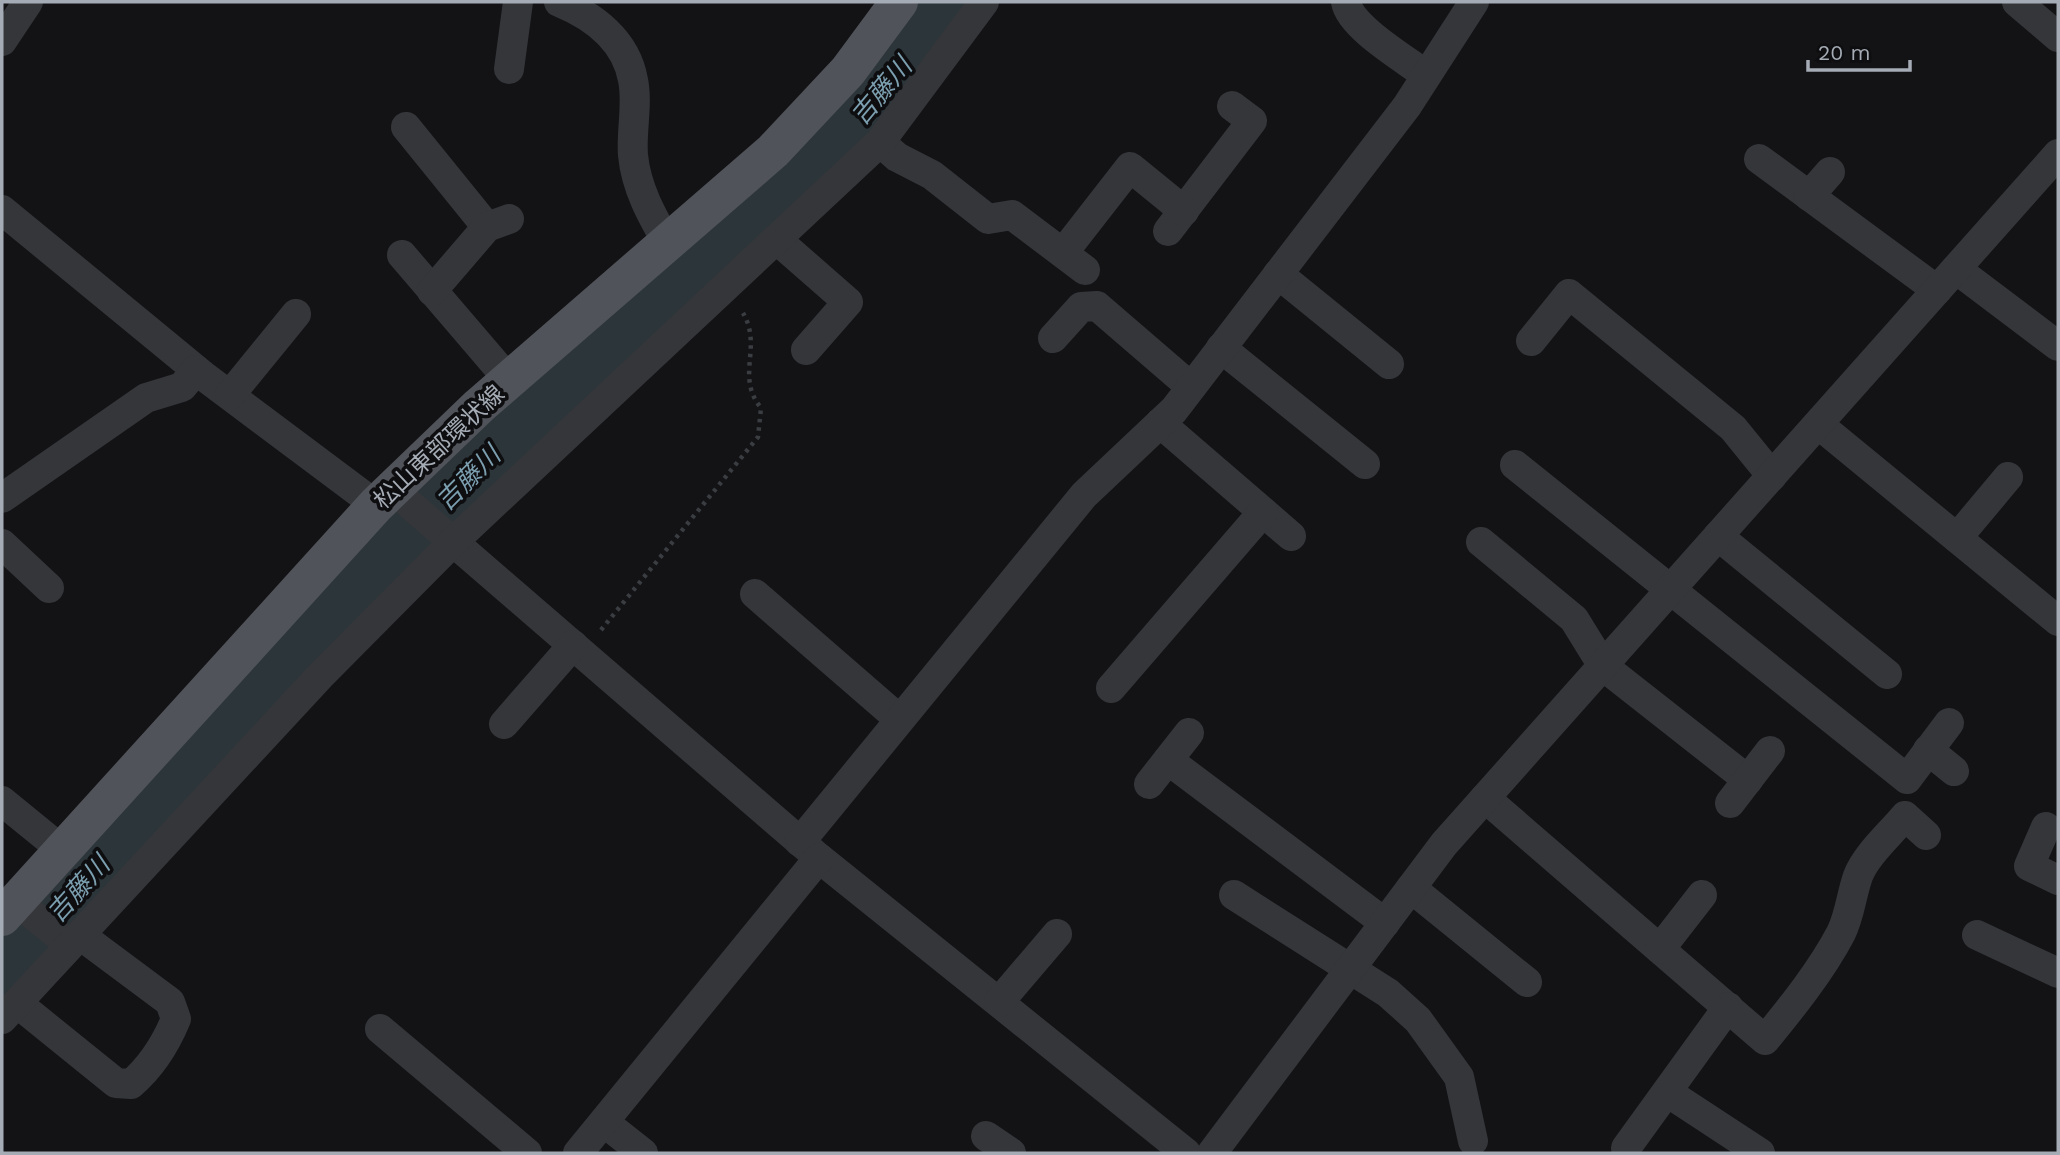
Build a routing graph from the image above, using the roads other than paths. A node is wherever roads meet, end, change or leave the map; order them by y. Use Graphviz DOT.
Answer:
graph roads {
  1 [pos="518,2"];
  2 [pos="559,2"];
  3 [pos="899,2"];
  4 [pos="984,2"];
  5 [pos="1346,2"];
  6 [pos="1474,2"];
  7 [pos="2017,2"];
  8 [pos="18,6"];
  9 [pos="2058,37"];
  10 [pos="2,41"];
  11 [pos="509,69"];
  12 [pos="1426,75"];
  13 [pos="1232,106"];
  14 [pos="406,127"];
  15 [pos="880,142"];
  16 [pos="2057,157"];
  17 [pos="1759,159"];
  18 [pos="1830,172"];
  19 [pos="1809,196"];
  20 [pos="2,210"];
  21 [pos="776,239"];
  22 [pos="668,244"];
  23 [pos="402,255"];
  24 [pos="1278,274"];
  25 [pos="1946,279"];
  26 [pos="432,291"];
  27 [pos="296,314"];
  28 [pos="1053,338"];
  29 [pos="1531,341"];
  30 [pos="2058,346"];
  31 [pos="1221,348"];
  32 [pos="806,350"];
  33 [pos="1389,364"];
  34 [pos="197,370"];
  35 [pos="509,380"];
  36 [pos="1191,387"];
  37 [pos="230,395"];
  38 [pos="1160,423"];
  39 [pos="1818,424"];
  40 [pos="1364,464"];
  41 [pos="1515,464"];
  42 [pos="1772,476"];
  43 [pos="2008,477"];
  44 [pos="8,485"];
  45 [pos="390,498"];
  46 [pos="1263,512"];
  47 [pos="447,536"];
  48 [pos="1291,536"];
  49 [pos="1717,536"];
  50 [pos="1957,538"];
  51 [pos="1480,542"];
  52 [pos="2,544"];
  53 [pos="49,588"];
  54 [pos="1671,588"];
  55 [pos="755,594"];
  56 [pos="2058,621"];
  57 [pos="578,649"];
  58 [pos="1603,666"];
  59 [pos="1886,674"];
  60 [pos="1111,688"];
  61 [pos="899,719"];
  62 [pos="1949,723"];
  63 [pos="504,724"];
  64 [pos="1189,733"];
  65 [pos="1928,750"];
  66 [pos="1770,751"];
  67 [pos="1168,760"];
  68 [pos="1954,771"];
  69 [pos="1149,784"];
  70 [pos="1485,798"];
  71 [pos="2,801"];
  72 [pos="2046,827"];
  73 [pos="1926,835"];
  74 [pos="62,850"];
  75 [pos="809,850"];
  76 [pos="2058,880"];
  77 [pos="1411,888"];
  78 [pos="1234,895"];
  79 [pos="1702,895"];
  80 [pos="14,909"];
  81 [pos="1385,923"];
  82 [pos="1057,934"];
  83 [pos="1977,935"];
  84 [pos="71,940"];
  85 [pos="1660,949"];
  86 [pos="1350,969"];
  87 [pos="2058,973"];
  88 [pos="1527,982"];
  89 [pos="999,1002"];
  90 [pos="1728,1007"];
  91 [pos="10,1011"];
  92 [pos="380,1029"];
  93 [pos="1667,1092"];
  94 [pos="605,1123"];
  95 [pos="986,1136"];
  96 [pos="1473,1141"];
  97 [pos="1626,1148"];
  98 [pos="527,1153"];
  99 [pos="578,1153"];
  100 [pos="643,1153"];
  101 [pos="1011,1153"];
  102 [pos="1186,1153"];
  103 [pos="1212,1153"];
  104 [pos="1760,1153"];
  1 -- 11 [label="street"];
  2 -- 22 [label="street"];
  3 -- 22 [label="main road, 松山東部環状線"];
  4 -- 15 [label="street"];
  5 -- 12 [label="street"];
  6 -- 12 [label="street"];
  7 -- 9 [label="street"];
  8 -- 10 [label="street"];
  12 -- 24 [label="street"];
  13 -- 15 [label="street"];
  14 -- 26 [label="street"];
  15 -- 21 [label="street"];
  16 -- 25 [label="street"];
  17 -- 19 [label="street"];
  18 -- 19 [label="street"];
  19 -- 25 [label="street"];
  20 -- 34 [label="street"];
  21 -- 32 [label="street"];
  21 -- 47 [label="street"];
  22 -- 35 [label="main road, 松山東部環状線"];
  23 -- 26 [label="street"];
  24 -- 31 [label="street"];
  24 -- 33 [label="street"];
  25 -- 30 [label="street"];
  25 -- 39 [label="street"];
  26 -- 35 [label="street"];
  27 -- 37 [label="street"];
  28 -- 36 [label="street"];
  29 -- 42 [label="street"];
  31 -- 36 [label="street"];
  31 -- 40 [label="street"];
  34 -- 37 [label="street"];
  34 -- 44 [label="street"];
  35 -- 45 [label="main road, 松山東部環状線"];
  36 -- 38 [label="street"];
  37 -- 45 [label="street"];
  38 -- 46 [label="street"];
  38 -- 61 [label="street"];
  39 -- 42 [label="street"];
  39 -- 50 [label="street"];
  41 -- 54 [label="street"];
  42 -- 49 [label="street"];
  43 -- 50 [label="street"];
  45 -- 47 [label="street"];
  45 -- 74 [label="main road, 松山東部環状線"];
  46 -- 48 [label="street"];
  46 -- 60 [label="street"];
  47 -- 57 [label="street"];
  47 -- 84 [label="street"];
  49 -- 54 [label="street"];
  49 -- 59 [label="street"];
  50 -- 56 [label="street"];
  51 -- 58 [label="street"];
  52 -- 53 [label="street"];
  54 -- 58 [label="street"];
  54 -- 65 [label="street"];
  55 -- 61 [label="street"];
  57 -- 63 [label="street"];
  57 -- 75 [label="street"];
  58 -- 66 [label="street"];
  58 -- 70 [label="street"];
  61 -- 75 [label="street"];
  62 -- 65 [label="street"];
  64 -- 67 [label="street"];
  65 -- 68 [label="street"];
  67 -- 69 [label="street"];
  67 -- 81 [label="street"];
  70 -- 77 [label="street"];
  70 -- 85 [label="street"];
  71 -- 74 [label="street"];
  72 -- 76 [label="street"];
  73 -- 90 [label="street"];
  74 -- 80 [label="main road, 松山東部環状線"];
  75 -- 89 [label="street"];
  75 -- 94 [label="street"];
  77 -- 81 [label="street"];
  77 -- 88 [label="street"];
  78 -- 86 [label="street"];
  79 -- 85 [label="street"];
  80 -- 84 [label="street"];
  81 -- 86 [label="street"];
  82 -- 89 [label="street"];
  83 -- 87 [label="street"];
  84 -- 91 [label="street"];
  84 -- 91 [label="street"];
  85 -- 90 [label="street"];
  86 -- 96 [label="street"];
  86 -- 103 [label="street"];
  89 -- 102 [label="street"];
  90 -- 93 [label="street"];
  92 -- 98 [label="street"];
  93 -- 97 [label="street"];
  93 -- 104 [label="street"];
  94 -- 99 [label="street"];
  94 -- 100 [label="street"];
  95 -- 101 [label="street"];
}
